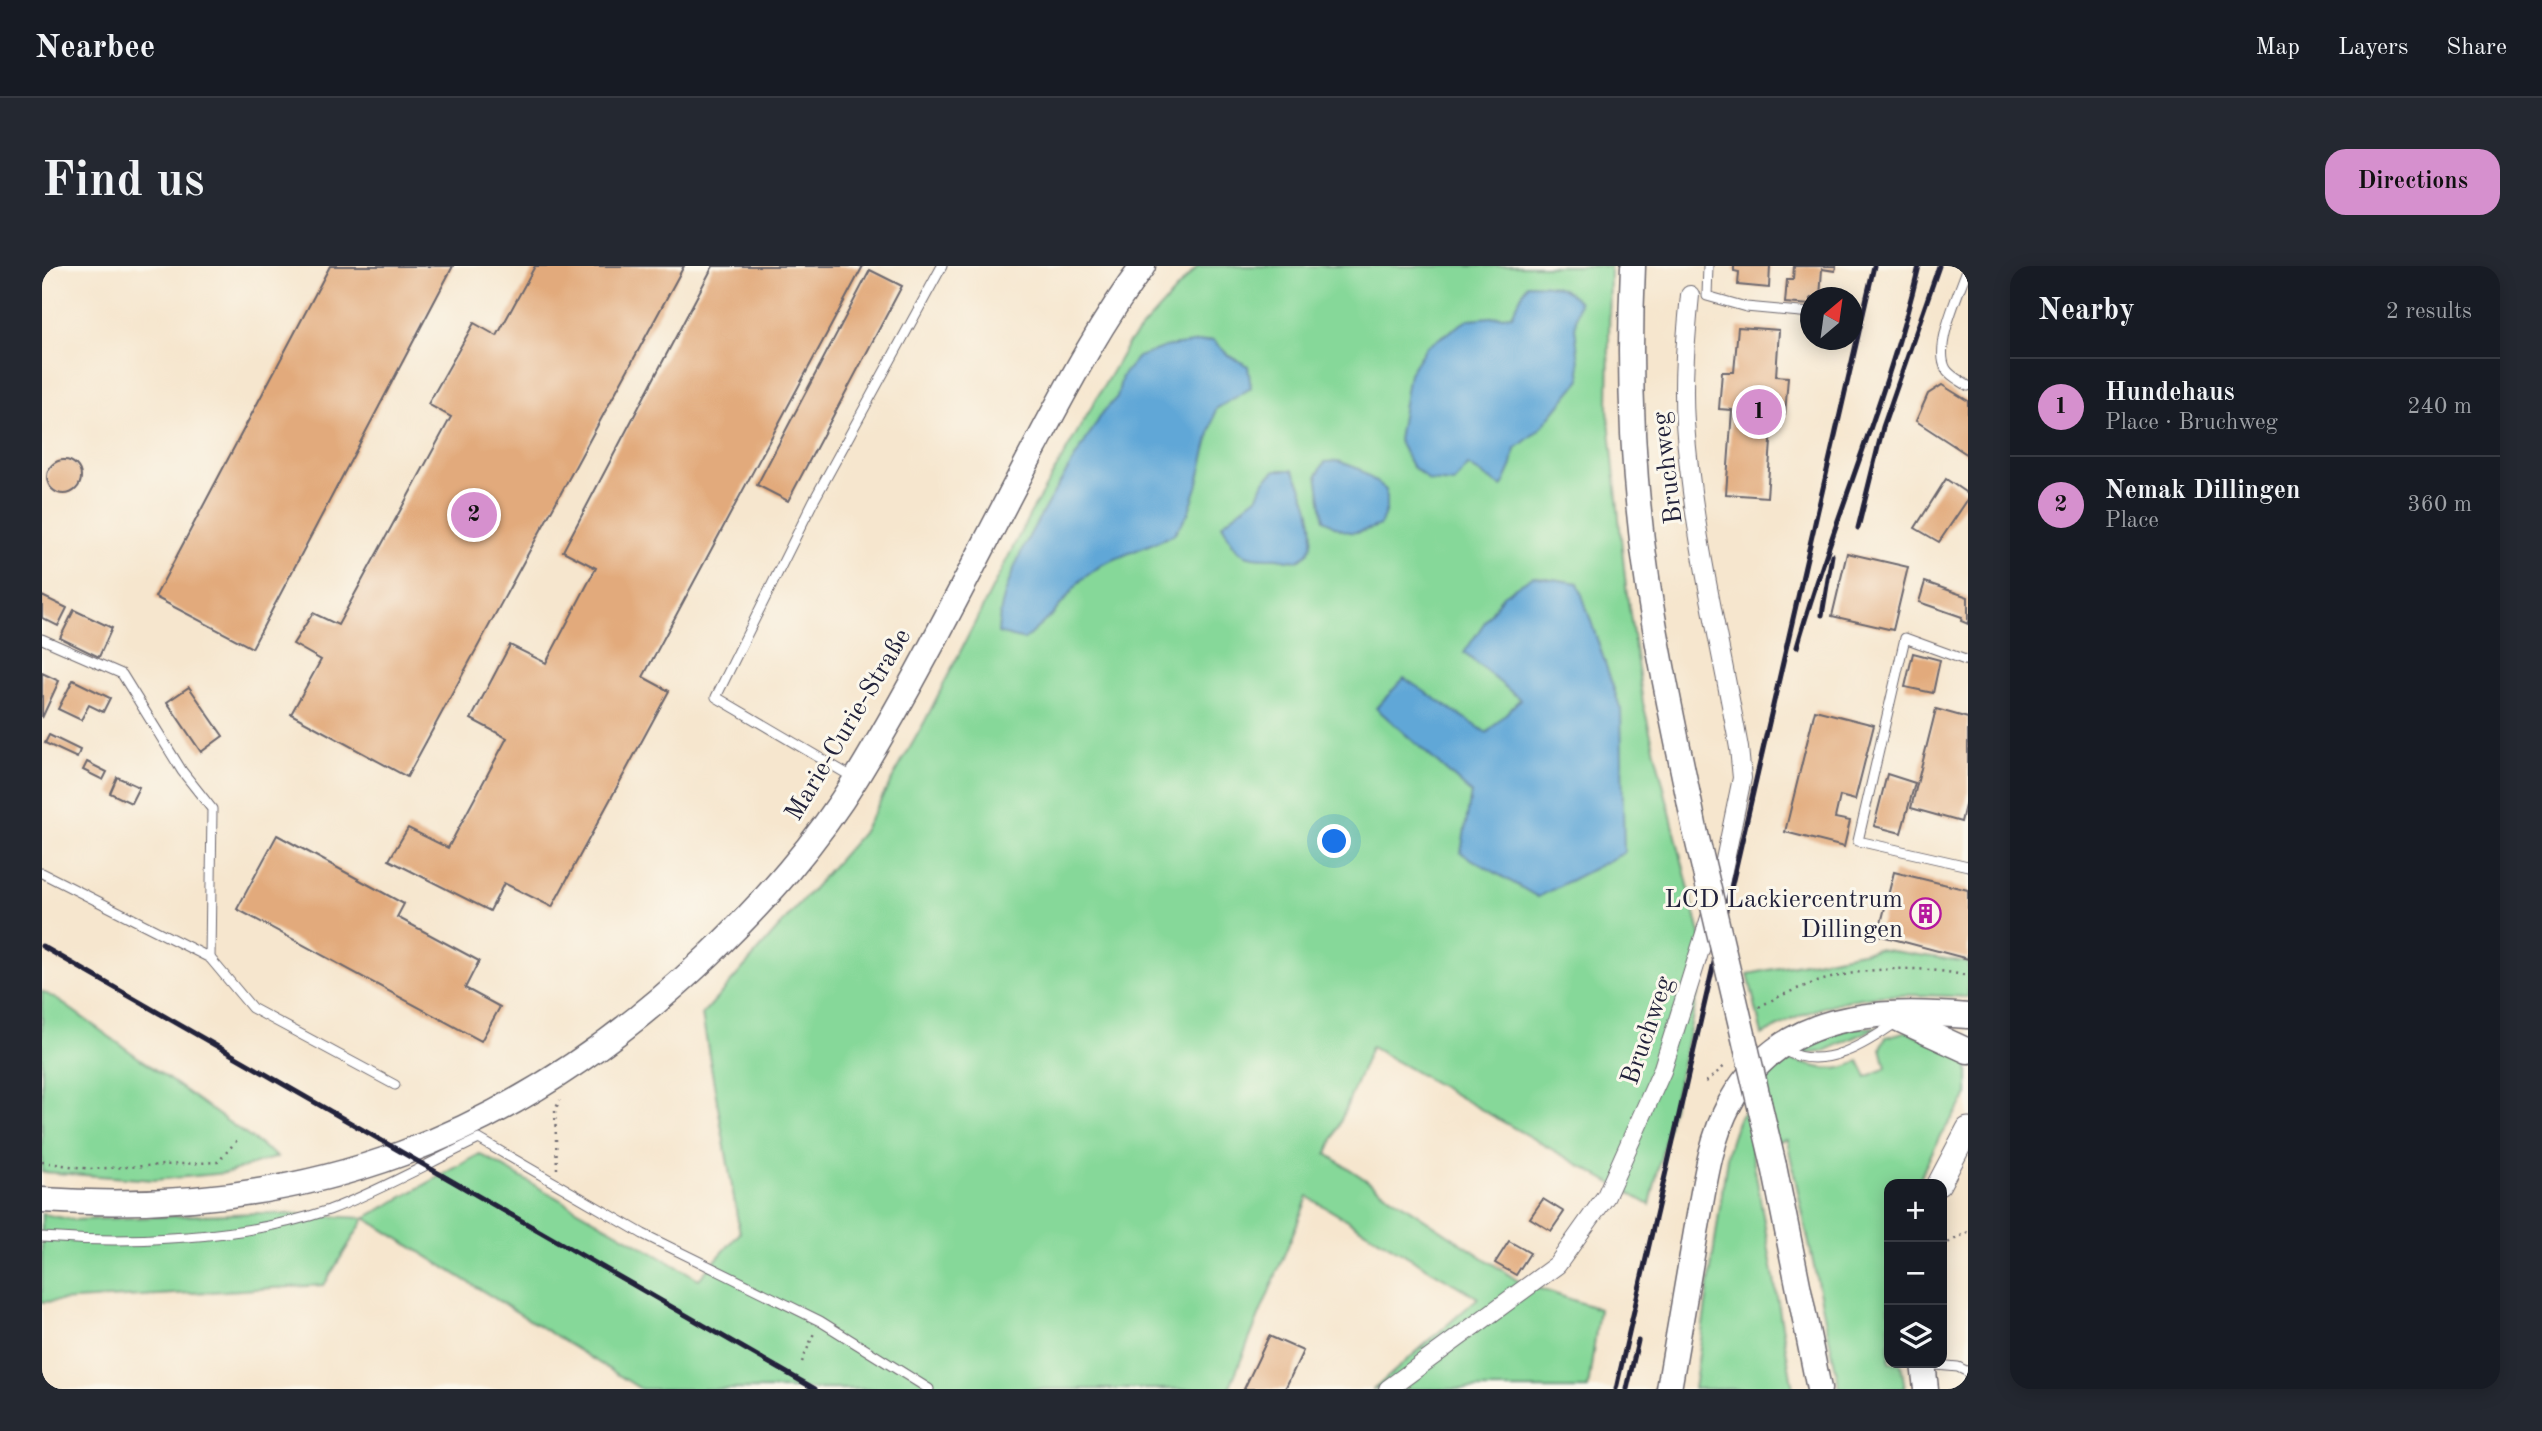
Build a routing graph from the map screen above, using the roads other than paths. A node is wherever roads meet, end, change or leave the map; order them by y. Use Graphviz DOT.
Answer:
graph roads {
  1 [pos="942,266"];
  2 [pos="1143,266"];
  3 [pos="1633,266"];
  4 [pos="1708,266"];
  5 [pos="1968,267"];
  6 [pos="1698,295"];
  7 [pos="1800,312"];
  8 [pos="1968,386"];
  9 [pos="42,639"];
  10 [pos="1968,661"];
  11 [pos="856,779"];
  12 [pos="1968,866"];
  13 [pos="42,873"];
  14 [pos="210,958"];
  15 [pos="1892,1016"];
  16 [pos="1968,1016"];
  17 [pos="1779,1048"];
  18 [pos="1968,1051"];
  19 [pos="395,1085"];
  20 [pos="1968,1129"];
  21 [pos="1942,1179"];
  22 [pos="42,1200"];
  23 [pos="42,1237"];
  24 [pos="1947,1366"];
  25 [pos="1924,1368"];
  26 [pos="1968,1372"];
  27 [pos="929,1389"];
  28 [pos="1388,1389"];
  29 [pos="1669,1389"];
  30 [pos="1819,1389"];
  31 [pos="1926,1389"];
  1 -- 11 [label="lane"];
  2 -- 11 [label="main road, Marie-Curie-Straße"];
  3 -- 30 [label="main road, bridge"];
  4 -- 6 [label="lane"];
  5 -- 8 [label="lane"];
  6 -- 7 [label="lane"];
  6 -- 28 [label="street, Bruchweg"];
  9 -- 14 [label="lane"];
  10 -- 12 [label="lane"];
  11 -- 22 [label="main road, Marie-Curie-Straße"];
  13 -- 14 [label="lane"];
  14 -- 19 [label="lane"];
  15 -- 16 [label="main road"];
  15 -- 17 [label="main road"];
  15 -- 17 [label="lane"];
  15 -- 18 [label="main road"];
  17 -- 29 [label="main road"];
  20 -- 21 [label="street"];
  23 -- 27 [label="lane"];
  24 -- 26 [label="lane"];
  25 -- 31 [label="main road"];
}
